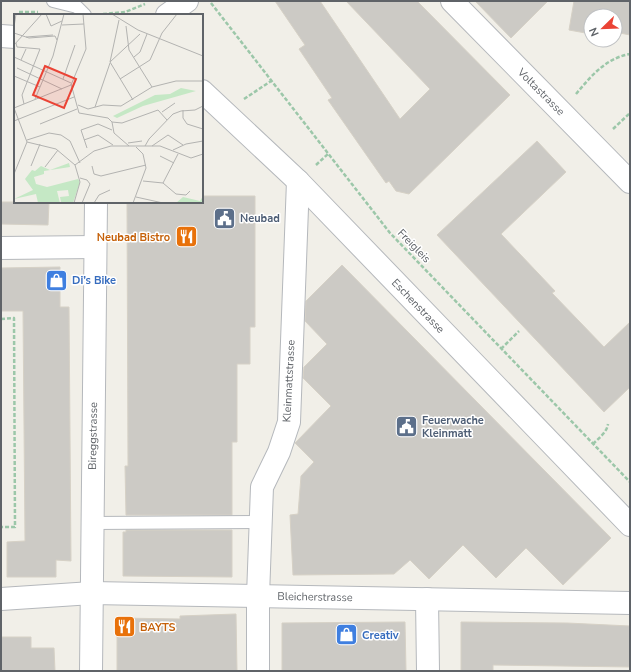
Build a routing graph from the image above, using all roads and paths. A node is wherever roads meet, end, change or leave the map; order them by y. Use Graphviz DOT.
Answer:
graph roads {
  1 [pos="53,1"];
  2 [pos="187,1"];
  3 [pos="209,1"];
  4 [pos="452,1"];
  5 [pos="84,14"];
  6 [pos="168,14"];
  7 [pos="1,36"];
  8 [pos="14,37"];
  9 [pos="630,54"];
  10 [pos="271,81"];
  11 [pos="203,92"];
  12 [pos="242,101"];
  13 [pos="560,111"];
  14 [pos="298,181"];
  15 [pos="630,182"];
  16 [pos="96,203"];
  17 [pos="95,247"];
  18 [pos="1,248"];
  19 [pos="1,319"];
  20 [pos="519,331"];
  21 [pos="501,349"];
  22 [pos="608,424"];
  23 [pos="593,444"];
  24 [pos="630,482"];
  25 [pos="260,522"];
  26 [pos="92,523"];
  27 [pos="630,525"];
  28 [pos="1,527"];
  29 [pos="92,593"];
  30 [pos="258,596"];
  31 [pos="1,599"];
  32 [pos="427,599"];
  33 [pos="630,603"];
  34 [pos="91,671"];
  35 [pos="258,671"];
  36 [pos="428,671"];
  1 -- 5 [label="lane"];
  2 -- 6 [label="street"];
  3 -- 10 [label="path, Freigleis"];
  4 -- 13 [label="street, Voltastrasse"];
  7 -- 8 [label="street"];
  9 -- 13 [label="path"];
  10 -- 12 [label="path"];
  10 -- 21 [label="path, Freigleis"];
  11 -- 14 [label="street, Eschenstrasse"];
  13 -- 15 [label="street, Voltastrasse"];
  14 -- 25 [label="street, Kleinmattstrasse"];
  14 -- 27 [label="street, Eschenstrasse"];
  16 -- 17 [label="street, Bireggstrasse"];
  17 -- 18 [label="street"];
  17 -- 26 [label="street, Bireggstrasse"];
  19 -- 28 [label="path"];
  20 -- 21 [label="path"];
  21 -- 23 [label="path, Freigleis"];
  22 -- 23 [label="path"];
  23 -- 24 [label="path, Freigleis"];
  25 -- 26 [label="lane"];
  25 -- 30 [label="street, Kleinmattstrasse"];
  26 -- 29 [label="street, Bireggstrasse"];
  29 -- 30 [label="street, Bleicherstrasse"];
  29 -- 31 [label="street, Bleicherstrasse"];
  29 -- 34 [label="street, Bireggstrasse"];
  30 -- 32 [label="street, Bleicherstrasse"];
  30 -- 35 [label="street, Kleinmattstrasse"];
  32 -- 33 [label="street, Bleicherstrasse"];
  32 -- 36 [label="street"];
}
